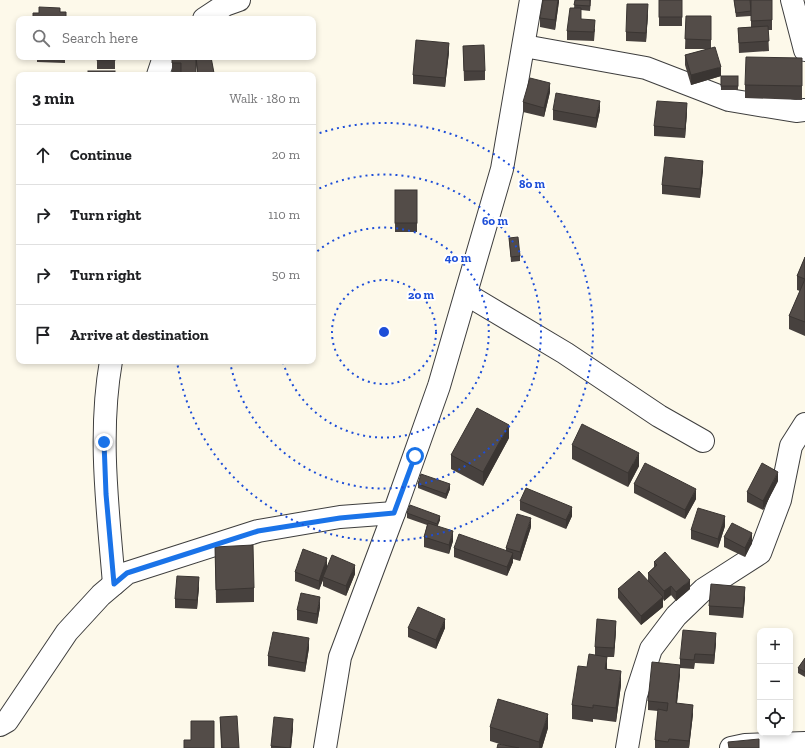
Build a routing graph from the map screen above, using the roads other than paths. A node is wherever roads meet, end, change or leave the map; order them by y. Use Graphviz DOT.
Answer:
graph roads {
  1 [pos="239,0"];
  2 [pos="531,0"];
  3 [pos="792,0"];
  4 [pos="208,16"];
  5 [pos="524,46"];
  6 [pos="805,50"];
  7 [pos="163,60"];
  8 [pos="159,72"];
  9 [pos="805,110"];
  10 [pos="466,294"];
  11 [pos="110,364"];
  12 [pos="805,424"];
  13 [pos="703,441"];
  14 [pos="394,513"];
  15 [pos="114,584"];
  16 [pos="0,725"];
  17 [pos="805,743"];
  18 [pos="325,748"];
  19 [pos="627,748"];
  20 [pos="731,748"];
  1 -- 4 [label="street"];
  2 -- 5 [label="street"];
  3 -- 6 [label="street"];
  5 -- 9 [label="street"];
  5 -- 10 [label="street"];
  7 -- 8 [label="street"];
  10 -- 13 [label="street"];
  10 -- 14 [label="street"];
  11 -- 15 [label="street"];
  12 -- 19 [label="street"];
  14 -- 15 [label="street"];
  14 -- 18 [label="street"];
  15 -- 16 [label="street"];
  17 -- 20 [label="street"];
}
